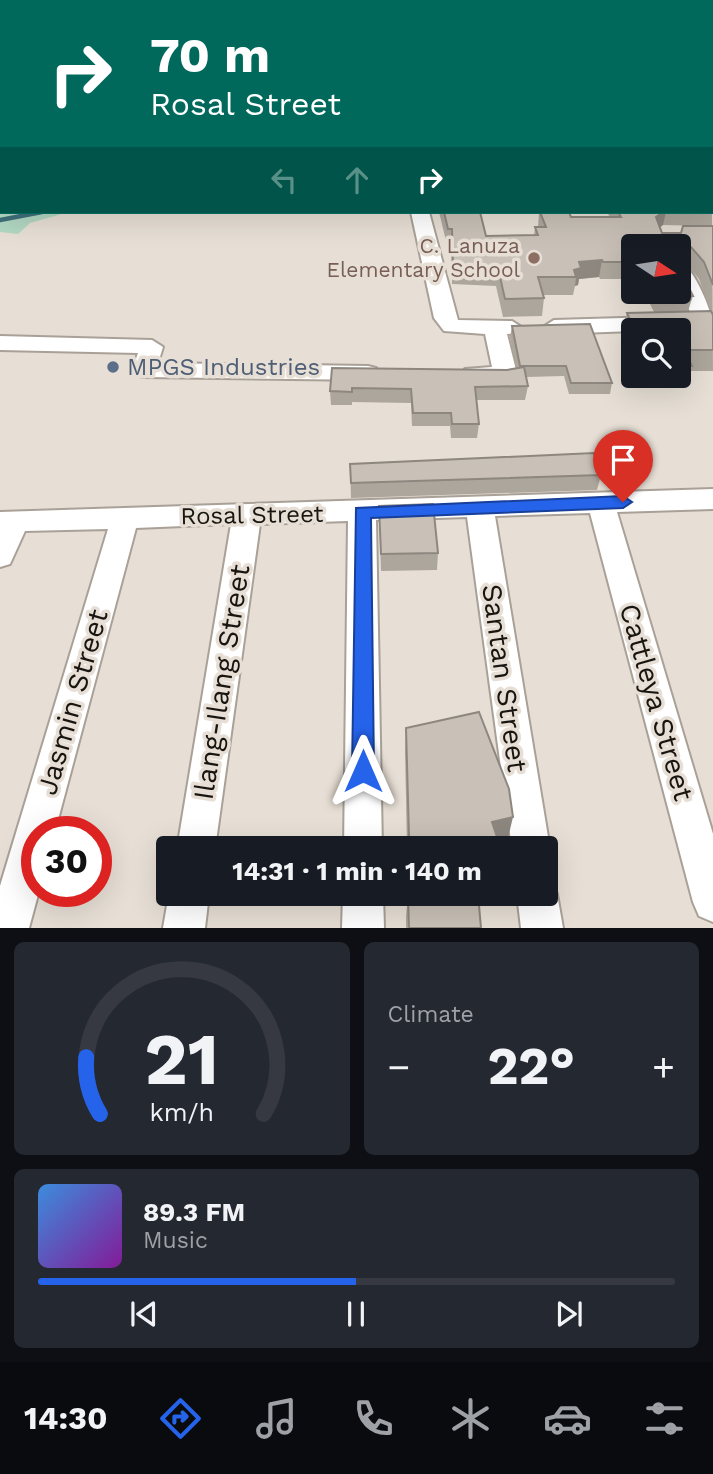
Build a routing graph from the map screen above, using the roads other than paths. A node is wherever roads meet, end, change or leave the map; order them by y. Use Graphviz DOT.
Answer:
graph roads {
  1 [pos="420,214"];
  2 [pos="691,290"];
  3 [pos="709,323"];
  4 [pos="452,326"];
  5 [pos="495,328"];
  6 [pos="0,343"];
  7 [pos="396,373"];
  8 [pos="451,373"];
  9 [pos="713,499"];
  10 [pos="601,503"];
  11 [pos="480,508"];
  12 [pos="362,512"];
  13 [pos="247,515"];
  14 [pos="125,517"];
  15 [pos="7,522"];
  16 [pos="0,556"];
  17 [pos="198,836"];
  18 [pos="363,836"];
  19 [pos="529,836"];
  20 [pos="713,901"];
  21 [pos="187,906"];
  22 [pos="363,906"];
  23 [pos="539,906"];
  24 [pos="8,928"];
  25 [pos="184,928"];
  26 [pos="363,928"];
  27 [pos="542,928"];
  1 -- 4 [label="street"];
  2 -- 3 [label="street"];
  3 -- 5 [label="street"];
  4 -- 5 [label="street"];
  5 -- 8 [label="street"];
  6 -- 7 [label="street"];
  9 -- 10 [label="street, Rosal Street"];
  10 -- 11 [label="street, Rosal Street"];
  10 -- 20 [label="street, Cattleya Street"];
  11 -- 12 [label="street, Rosal Street"];
  11 -- 19 [label="street, Santan Street"];
  12 -- 13 [label="street, Rosal Street"];
  12 -- 18 [label="street"];
  13 -- 14 [label="street, Rosal Street"];
  13 -- 17 [label="street, Ilang-Ilang Street"];
  14 -- 15 [label="street, Rosal Street"];
  14 -- 24 [label="street, Jasmin Street"];
  15 -- 16 [label="street"];
  21 -- 25 [label="street"];
  22 -- 26 [label="street"];
  23 -- 27 [label="street"];
}
